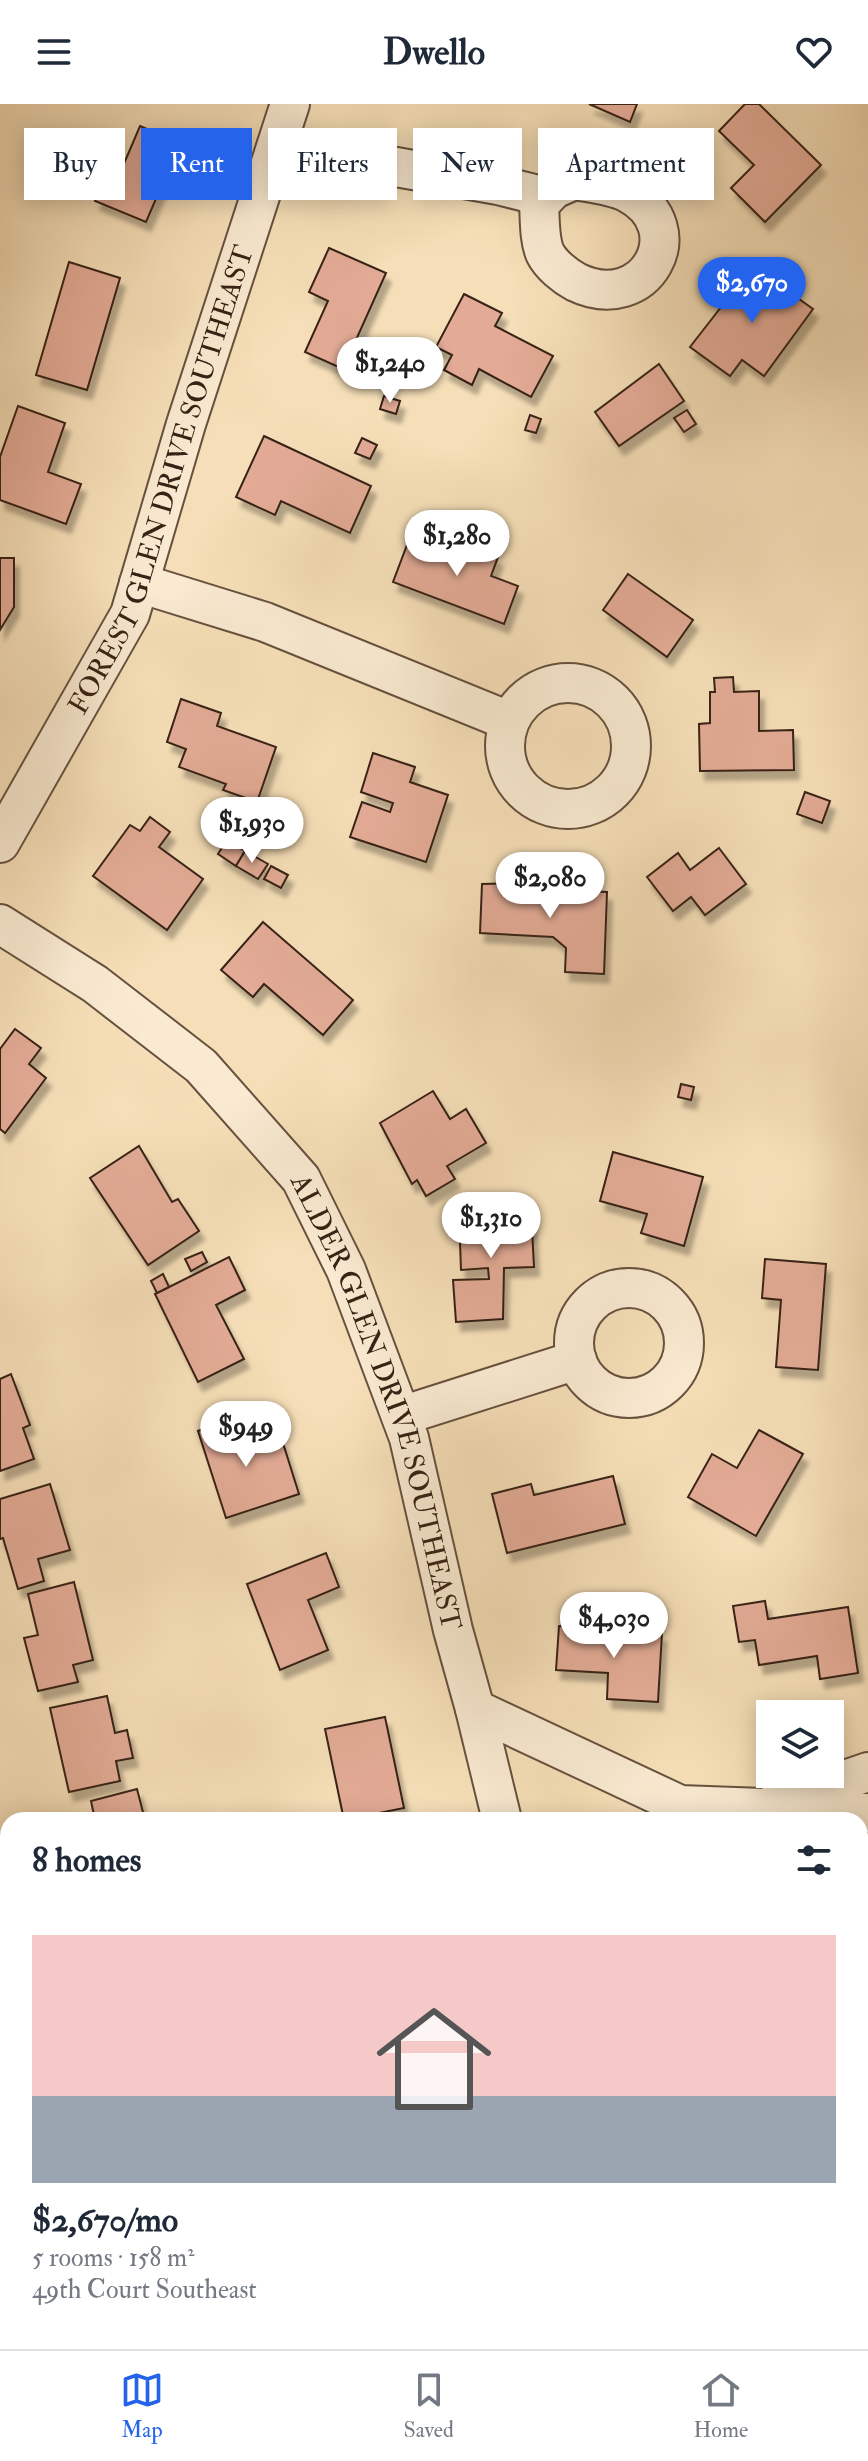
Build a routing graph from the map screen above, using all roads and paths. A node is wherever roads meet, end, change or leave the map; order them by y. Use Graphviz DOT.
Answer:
graph roads {
  1 [pos="290,104"];
  2 [pos="283,128"];
  3 [pos="397,167"];
  4 [pos="268,174"];
  5 [pos="538,195"];
  6 [pos="139,583"];
  7 [pos="509,721"];
  8 [pos="0,843"];
  9 [pos="0,924"];
  10 [pos="577,1360"];
  11 [pos="401,1416"];
  12 [pos="475,1709"];
  13 [pos="868,1772"];
  14 [pos="764,1808"];
  15 [pos="500,1812"];
  16 [pos="674,1812"];
  17 [pos="847,1812"];
  1 -- 2 [label="street, FOREST GLEN DRIVE SOUTHEAST"];
  3 -- 5 [label="street"];
  4 -- 6 [label="street, FOREST GLEN DRIVE SOUTHEAST"];
  6 -- 7 [label="street"];
  6 -- 8 [label="street, FOREST GLEN DRIVE SOUTHEAST"];
  9 -- 11 [label="street, ALDER GLEN DRIVE SOUTHEAST"];
  10 -- 11 [label="street"];
  11 -- 12 [label="street, ALDER GLEN DRIVE SOUTHEAST"];
  12 -- 15 [label="street, ALDER GLEN DRIVE SOUTHEAST"];
  12 -- 16 [label="street"];
  13 -- 14 [label="street"];
  14 -- 16 [label="street"];
  14 -- 17 [label="street"];
}
